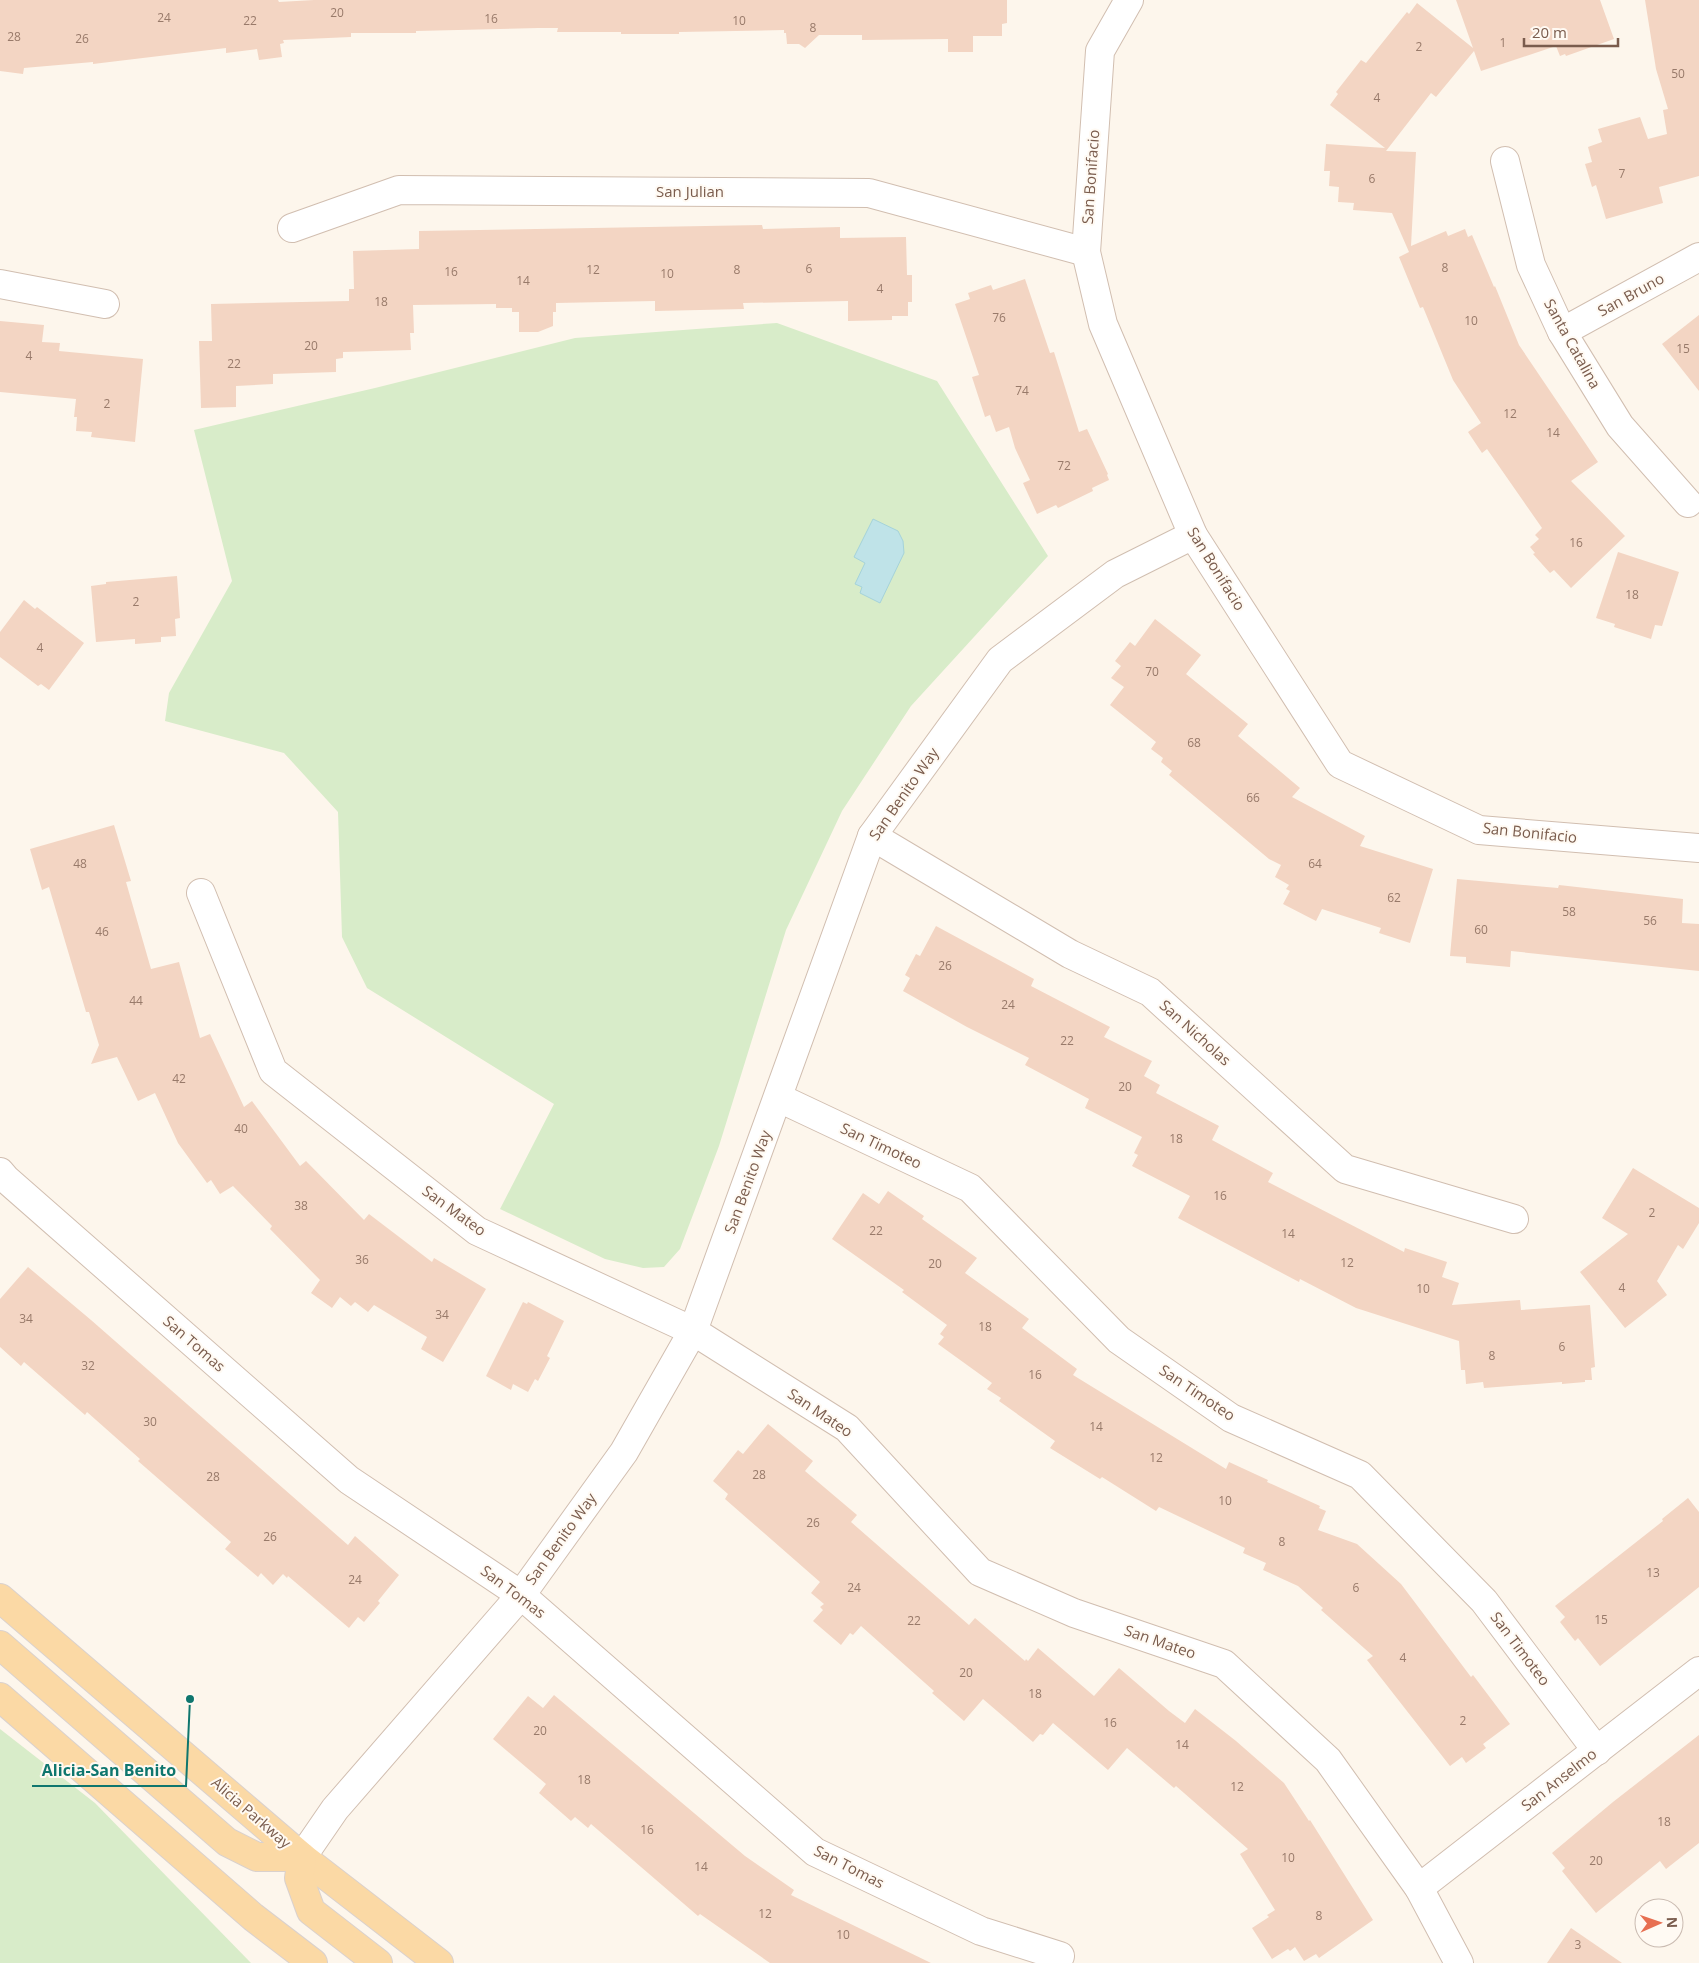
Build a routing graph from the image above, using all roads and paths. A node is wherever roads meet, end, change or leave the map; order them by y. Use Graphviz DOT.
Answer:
graph roads {
  1 [pos="1129,0"];
  2 [pos="1505,161"];
  3 [pos="292,228"];
  4 [pos="1086,252"];
  5 [pos="1699,257"];
  6 [pos="0,284"];
  7 [pos="106,304"];
  8 [pos="1562,332"];
  9 [pos="1688,502"];
  10 [pos="1193,534"];
  11 [pos="872,836"];
  12 [pos="1699,848"];
  13 [pos="201,893"];
  14 [pos="779,1098"];
  15 [pos="0,1172"];
  16 [pos="1514,1220"];
  17 [pos="693,1331"];
  18 [pos="521,1595"];
  19 [pos="0,1598"];
  20 [pos="0,1645"];
  21 [pos="1699,1671"];
  22 [pos="0,1697"];
  23 [pos="1597,1751"];
  24 [pos="302,1856"];
  25 [pos="1419,1888"];
  26 [pos="1060,1956"];
  27 [pos="313,1963"];
  28 [pos="378,1963"];
  29 [pos="439,1963"];
  30 [pos="1460,1963"];
  1 -- 4 [label="street, San Bonifacio"];
  2 -- 8 [label="street, Santa Catalina"];
  3 -- 4 [label="street, San Julian"];
  4 -- 10 [label="street, San Bonifacio"];
  5 -- 8 [label="street, San Bruno"];
  6 -- 7 [label="street"];
  8 -- 9 [label="street, Santa Catalina"];
  10 -- 11 [label="street, San Benito Way"];
  10 -- 12 [label="street, San Bonifacio"];
  11 -- 14 [label="street, San Benito Way"];
  11 -- 16 [label="street, San Nicholas"];
  13 -- 17 [label="street, San Mateo"];
  14 -- 17 [label="street, San Benito Way"];
  14 -- 23 [label="street, San Timoteo"];
  15 -- 18 [label="street, San Tomas"];
  17 -- 18 [label="street, San Benito Way"];
  17 -- 25 [label="street, San Mateo"];
  18 -- 24 [label="street, San Benito Way"];
  18 -- 26 [label="street, San Tomas"];
  19 -- 24 [label="main road, Alicia Parkway"];
  20 -- 24 [label="main road"];
  21 -- 23 [label="street, San Anselmo"];
  22 -- 27 [label="main road"];
  23 -- 25 [label="street, San Anselmo"];
  24 -- 28 [label="main road"];
  24 -- 29 [label="main road, Alicia Parkway"];
  25 -- 30 [label="street, San Mateo"];
}
